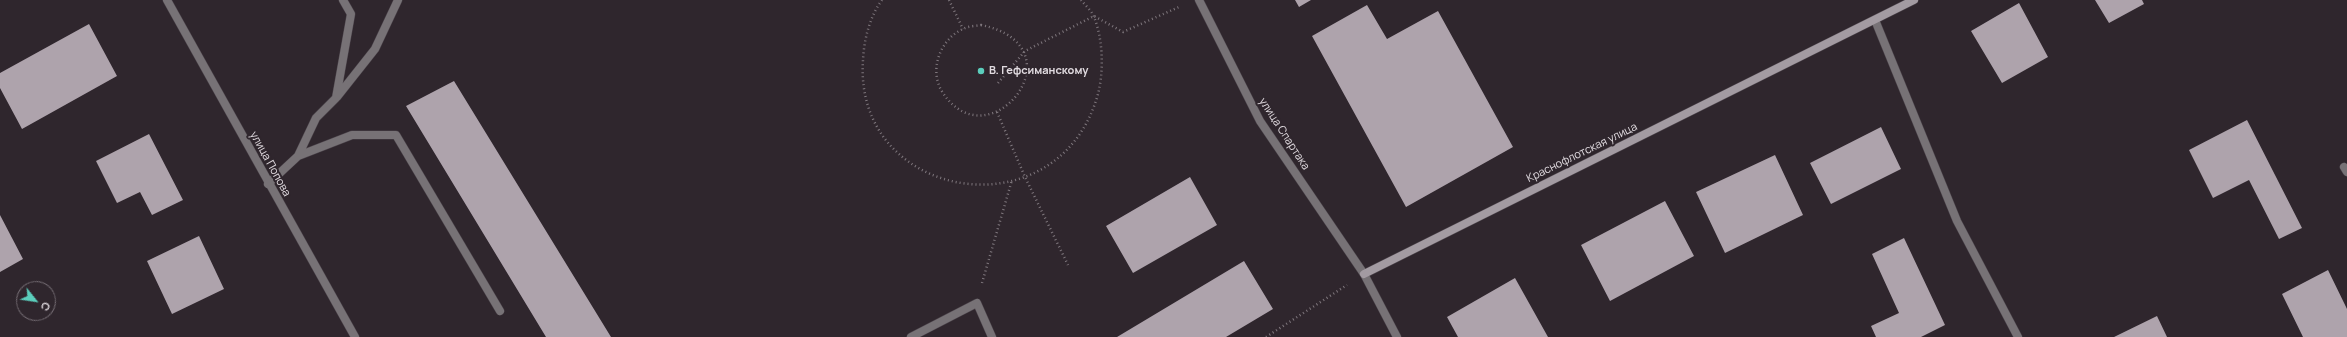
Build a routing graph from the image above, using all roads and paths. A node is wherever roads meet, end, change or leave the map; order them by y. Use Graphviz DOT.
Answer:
graph roads {
  1 [pos="167,0"];
  2 [pos="343,0"];
  3 [pos="398,0"];
  4 [pos="882,0"];
  5 [pos="949,0"];
  6 [pos="1081,0"];
  7 [pos="1199,0"];
  8 [pos="1914,0"];
  9 [pos="1182,6"];
  10 [pos="1094,16"];
  11 [pos="1875,20"];
  12 [pos="964,29"];
  13 [pos="1025,51"];
  14 [pos="998,83"];
  15 [pos="336,98"];
  16 [pos="997,112"];
  17 [pos="298,156"];
  18 [pos="1025,177"];
  19 [pos="1012,180"];
  20 [pos="268,184"];
  21 [pos="1068,265"];
  22 [pos="1364,274"];
  23 [pos="977,303"];
  24 [pos="500,311"];
  25 [pos="355,337"];
  26 [pos="911,337"];
  27 [pos="992,337"];
  28 [pos="1266,337"];
  29 [pos="1398,337"];
  30 [pos="2018,337"];
  1 -- 20 [label="street, улица Попова"];
  2 -- 15 [label="street"];
  3 -- 15 [label="street"];
  4 -- 19 [label="path"];
  5 -- 12 [label="path"];
  6 -- 10 [label="path"];
  7 -- 22 [label="street, улица Спартака"];
  8 -- 11 [label="street, Краснофлотская улица"];
  9 -- 10 [label="path"];
  10 -- 13 [label="path"];
  10 -- 18 [label="path"];
  11 -- 22 [label="street, Краснофлотская улица"];
  11 -- 30 [label="street"];
  12 -- 13 [label="path"];
  12 -- 16 [label="path"];
  13 -- 14 [label="path"];
  13 -- 16 [label="path"];
  15 -- 17 [label="street"];
  16 -- 18 [label="path"];
  17 -- 20 [label="street"];
  17 -- 24 [label="street"];
  18 -- 19 [label="path"];
  18 -- 21 [label="path"];
  19 -- 23 [label="path"];
  20 -- 25 [label="street, улица Попова"];
  22 -- 28 [label="path"];
  22 -- 29 [label="street, улица Спартака"];
  23 -- 26 [label="street"];
  23 -- 27 [label="street"];
}
